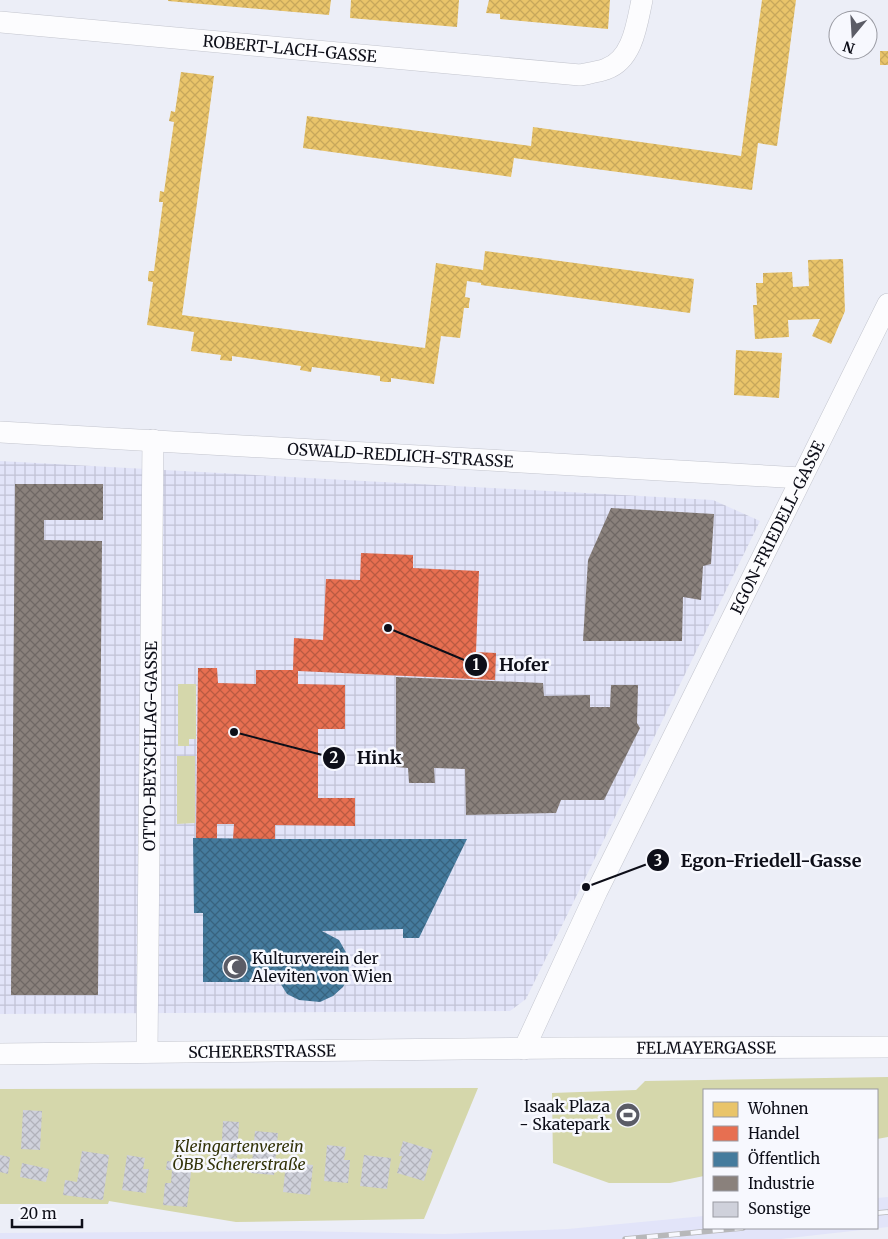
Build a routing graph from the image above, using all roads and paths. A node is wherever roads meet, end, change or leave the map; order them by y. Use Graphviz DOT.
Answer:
graph roads {
  1 [pos="642,0"];
  2 [pos="0,22"];
  3 [pos="888,304"];
  4 [pos="0,432"];
  5 [pos="153,440"];
  6 [pos="801,478"];
  7 [pos="888,1047"];
  8 [pos="524,1049"];
  9 [pos="147,1052"];
  10 [pos="0,1054"];
  1 -- 2 [label="street, ROBERT-LACH-GASSE"];
  3 -- 6 [label="street, EGON-FRIEDELL-GASSE"];
  4 -- 5 [label="street, OSWALD-REDLICH-STRASSE"];
  5 -- 6 [label="street, OSWALD-REDLICH-STRASSE"];
  5 -- 9 [label="street, OTTO-BEYSCHLAG-GASSE"];
  6 -- 8 [label="street, EGON-FRIEDELL-GASSE"];
  7 -- 8 [label="street, FELMAYERGASSE"];
  8 -- 9 [label="street, SCHERERSTRASSE"];
  9 -- 10 [label="street, SCHERERSTRASSE"];
}
